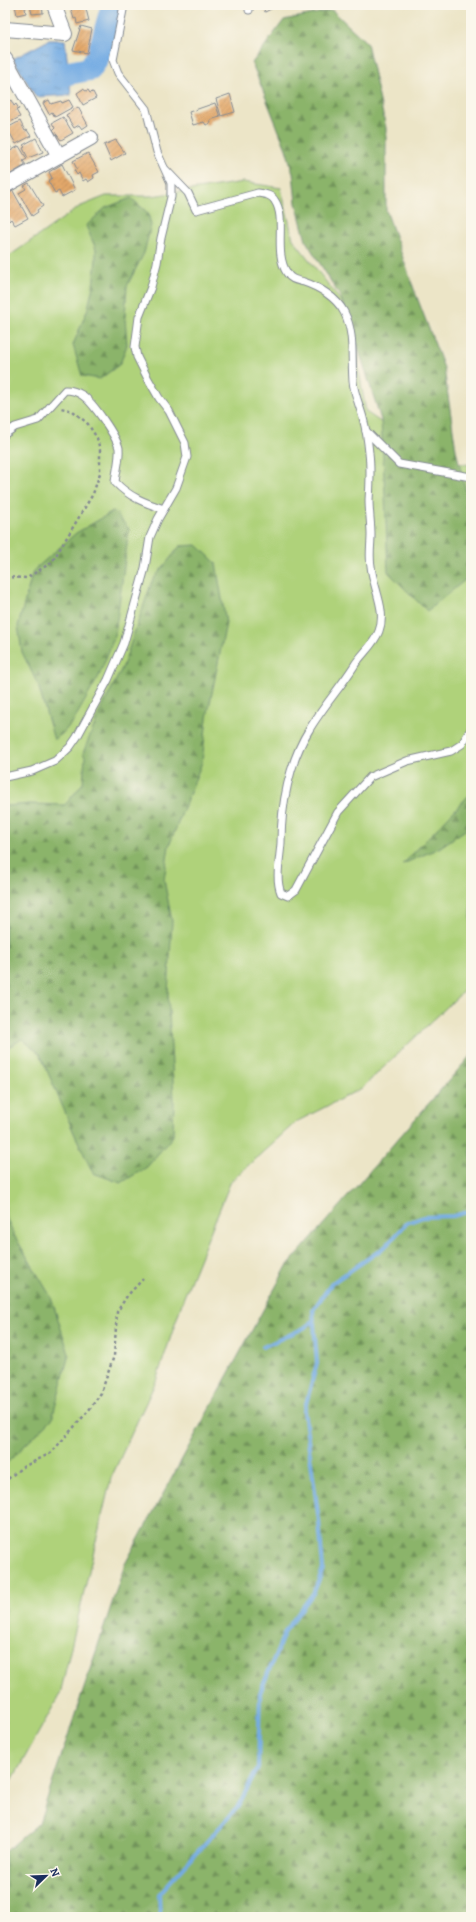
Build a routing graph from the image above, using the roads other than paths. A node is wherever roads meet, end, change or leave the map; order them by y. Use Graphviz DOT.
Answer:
graph roads {
  1 [pos="124,5"];
  2 [pos="55,6"];
  3 [pos="5,29"];
  4 [pos="5,59"];
  5 [pos="91,138"];
  6 [pos="59,156"];
  7 [pos="166,170"];
  8 [pos="5,186"];
  9 [pos="366,431"];
  10 [pos="5,434"];
  11 [pos="471,477"];
  12 [pos="164,509"];
  13 [pos="471,729"];
  14 [pos="5,777"];
  1 -- 7 [label="lane"];
  2 -- 3 [label="street"];
  4 -- 6 [label="street"];
  5 -- 6 [label="street"];
  6 -- 8 [label="street"];
  7 -- 9 [label="lane"];
  7 -- 12 [label="lane"];
  9 -- 11 [label="lane"];
  9 -- 13 [label="lane"];
  10 -- 12 [label="lane"];
  12 -- 14 [label="lane"];
}
